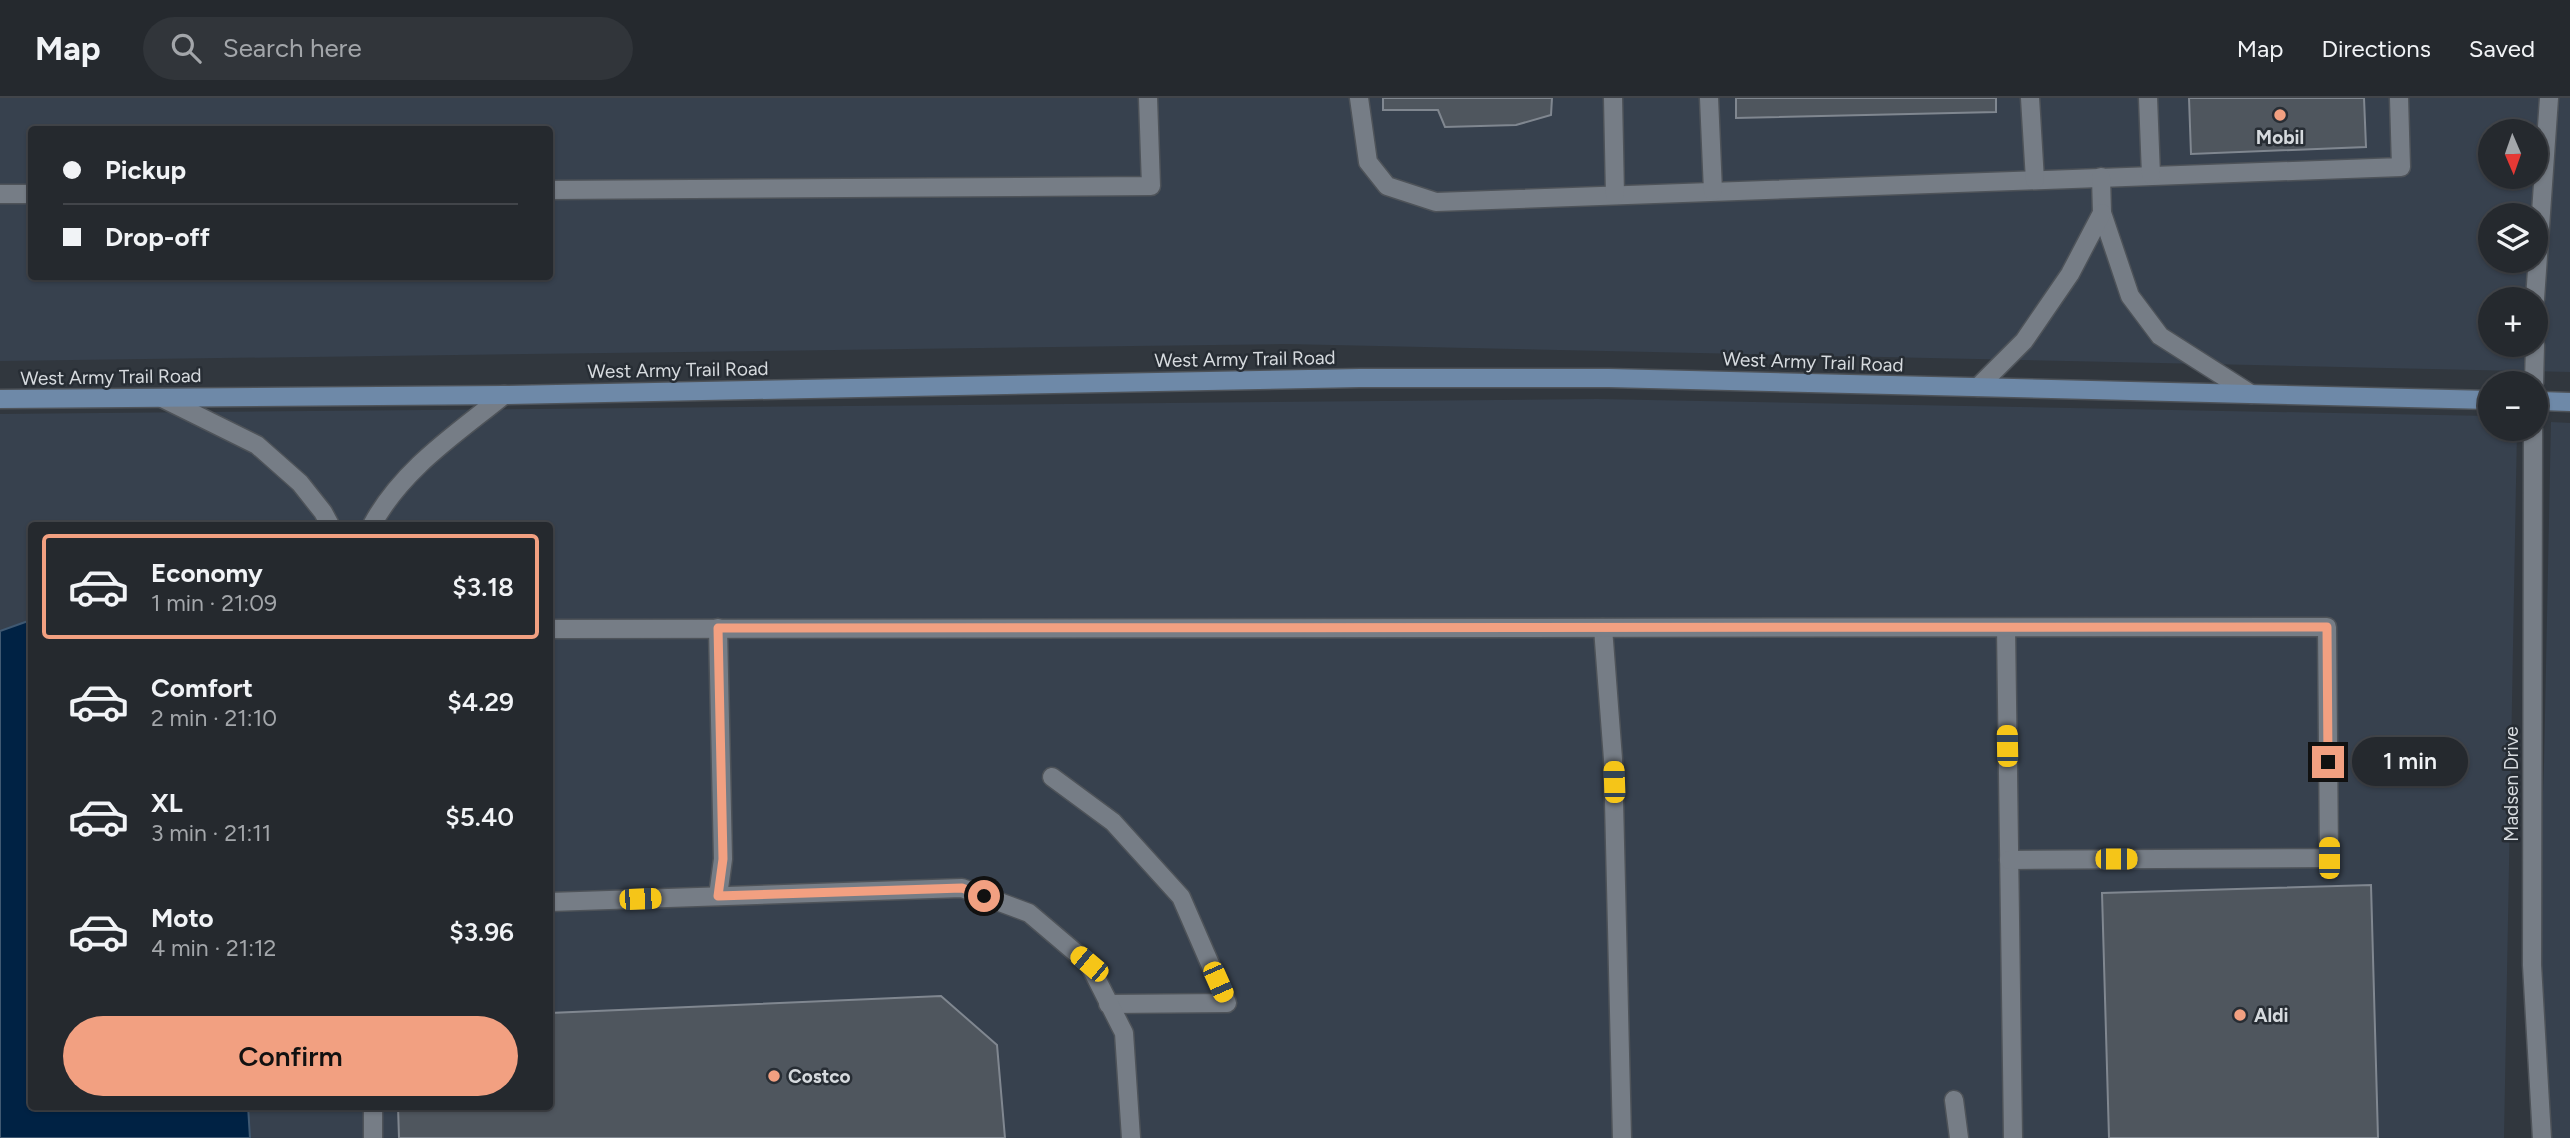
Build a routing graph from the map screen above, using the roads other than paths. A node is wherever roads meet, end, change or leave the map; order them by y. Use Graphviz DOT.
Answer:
graph roads {
  1 [pos="1148,98"];
  2 [pos="1359,98"];
  3 [pos="1613,98"];
  4 [pos="1709,98"];
  5 [pos="2030,98"];
  6 [pos="2148,98"];
  7 [pos="2399,98"];
  8 [pos="2549,98"];
  9 [pos="2151,176"];
  10 [pos="2101,177"];
  11 [pos="2035,180"];
  12 [pos="553,190"];
  13 [pos="1713,191"];
  14 [pos="0,194"];
  15 [pos="28,194"];
  16 [pos="1615,195"];
  17 [pos="2102,213"];
  18 [pos="2536,287"];
  19 [pos="1978,387"];
  20 [pos="2251,394"];
  21 [pos="504,395"];
  22 [pos="162,398"];
  23 [pos="0,399"];
  24 [pos="2478,400"];
  25 [pos="2548,401"];
  26 [pos="2570,402"];
  27 [pos="2533,441"];
  28 [pos="328,522"];
  29 [pos="374,522"];
  30 [pos="718,628"];
  31 [pos="1603,628"];
  32 [pos="2006,628"];
  33 [pos="553,629"];
  34 [pos="1052,777"];
  35 [pos="2009,860"];
  36 [pos="718,896"];
  37 [pos="553,902"];
  38 [pos="1108,1004"];
  39 [pos="1954,1100"];
  40 [pos="373,1110"];
  41 [pos="373,1138"];
  42 [pos="1131,1138"];
  43 [pos="1622,1138"];
  44 [pos="1959,1138"];
  45 [pos="2013,1138"];
  46 [pos="2542,1138"];
  1 -- 12 [label="street"];
  2 -- 16 [label="street"];
  3 -- 16 [label="street"];
  4 -- 13 [label="street"];
  5 -- 11 [label="street"];
  6 -- 9 [label="street"];
  7 -- 9 [label="street"];
  8 -- 18 [label="street"];
  9 -- 10 [label="street"];
  10 -- 11 [label="street"];
  10 -- 17 [label="street"];
  11 -- 13 [label="street"];
  13 -- 16 [label="street"];
  14 -- 15 [label="street"];
  17 -- 19 [label="street"];
  17 -- 20 [label="street"];
  19 -- 20 [label="main road, West Army Trail Road"];
  19 -- 21 [label="main road, West Army Trail Road"];
  20 -- 24 [label="main road, West Army Trail Road"];
  21 -- 22 [label="main road, West Army Trail Road"];
  21 -- 29 [label="street"];
  22 -- 23 [label="main road, West Army Trail Road"];
  22 -- 28 [label="street"];
  25 -- 26 [label="main road"];
  27 -- 46 [label="street, Madsen Drive"];
  30 -- 31 [label="street"];
  30 -- 33 [label="street"];
  30 -- 36 [label="street"];
  31 -- 32 [label="street"];
  31 -- 43 [label="street"];
  32 -- 35 [label="street"];
  32 -- 35 [label="street"];
  34 -- 38 [label="street"];
  35 -- 45 [label="street"];
  36 -- 37 [label="street"];
  36 -- 38 [label="street"];
  38 -- 42 [label="street"];
  39 -- 44 [label="street"];
  40 -- 41 [label="street"];
}
